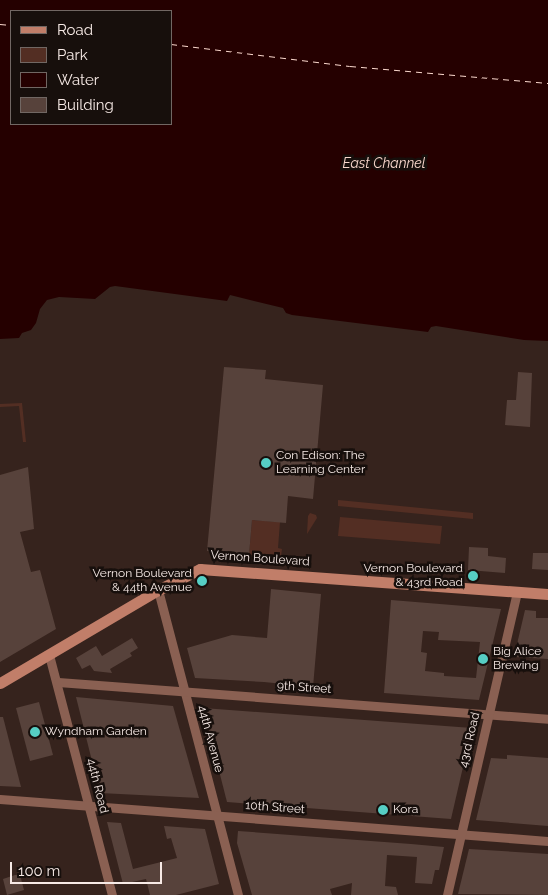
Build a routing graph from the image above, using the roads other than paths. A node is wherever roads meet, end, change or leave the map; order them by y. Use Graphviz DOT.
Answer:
graph roads {
  1 [pos="158,590"];
  2 [pos="517,591"];
  3 [pos="548,594"];
  4 [pos="49,654"];
  5 [pos="58,682"];
  6 [pos="0,683"];
  7 [pos="184,692"];
  8 [pos="488,714"];
  9 [pos="548,719"];
  10 [pos="0,799"];
  11 [pos="89,804"];
  12 [pos="217,816"];
  13 [pos="461,834"];
  14 [pos="548,841"];
  15 [pos="112,895"];
  16 [pos="238,895"];
  17 [pos="447,895"];
  1 -- 2 [label="main road, Vernon Boulevard"];
  1 -- 4 [label="main road, Vernon Boulevard"];
  1 -- 7 [label="street, 44th Avenue"];
  2 -- 3 [label="main road, Vernon Boulevard"];
  2 -- 8 [label="street, 43rd Road"];
  4 -- 5 [label="street, 44th Road"];
  4 -- 6 [label="main road, Vernon Boulevard"];
  5 -- 7 [label="street, 9th Street"];
  5 -- 11 [label="street, 44th Road"];
  7 -- 8 [label="street, 9th Street"];
  7 -- 12 [label="street, 44th Avenue"];
  8 -- 9 [label="street, 9th Street"];
  8 -- 13 [label="street, 43rd Road"];
  10 -- 11 [label="street, 10th Street"];
  11 -- 12 [label="street, 10th Street"];
  11 -- 15 [label="street, 44th Road"];
  12 -- 13 [label="street, 10th Street"];
  12 -- 16 [label="street, 44th Avenue"];
  13 -- 14 [label="street, 10th Street"];
  13 -- 17 [label="street, 43rd Road"];
}
